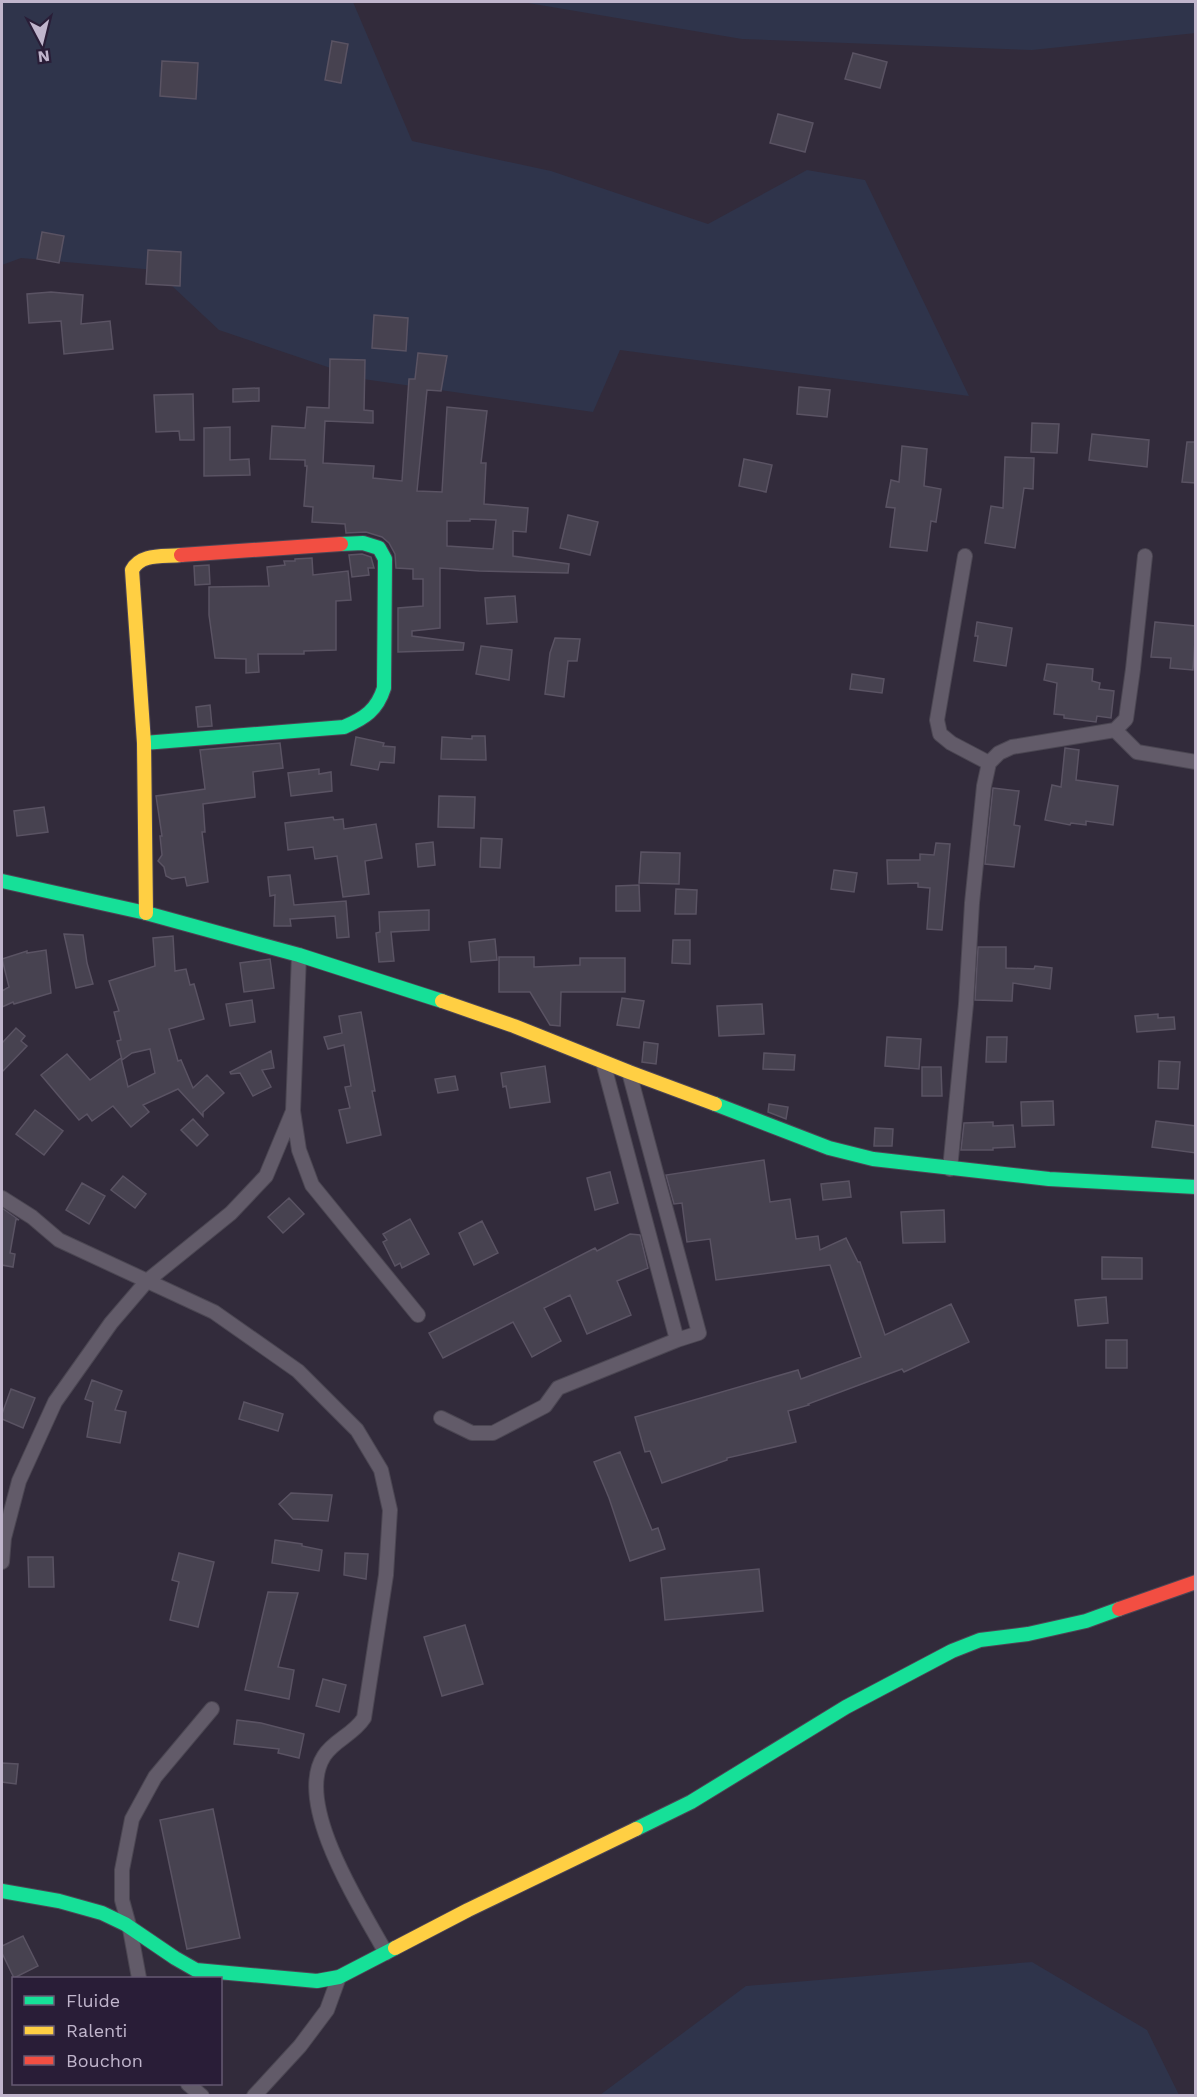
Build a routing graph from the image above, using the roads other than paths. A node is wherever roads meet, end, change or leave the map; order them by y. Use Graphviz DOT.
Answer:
graph roads {
  1 [pos="965,556"];
  2 [pos="1145,556"];
  3 [pos="1115,730"];
  4 [pos="144,743"];
  5 [pos="1196,762"];
  6 [pos="989,763"];
  7 [pos="2,881"];
  8 [pos="146,913"];
  9 [pos="299,955"];
  10 [pos="603,1062"];
  11 [pos="629,1072"];
  12 [pos="293,1111"];
  13 [pos="950,1169"];
  14 [pos="1196,1187"];
  15 [pos="2,1198"];
  16 [pos="147,1281"];
  17 [pos="418,1315"];
  18 [pos="677,1340"];
  19 [pos="441,1418"];
  20 [pos="2,1562"];
  21 [pos="1196,1582"];
  22 [pos="212,1709"];
  23 [pos="2,1891"];
  24 [pos="130,1929"];
  25 [pos="386,1953"];
  26 [pos="139,1977"];
  27 [pos="339,1977"];
  28 [pos="189,2085"];
  29 [pos="202,2096"];
  30 [pos="254,2096"];
  1 -- 6 [label="street"];
  2 -- 3 [label="street"];
  3 -- 5 [label="street"];
  3 -- 6 [label="street"];
  4 -- 4 [label="street"];
  4 -- 8 [label="street"];
  6 -- 13 [label="street"];
  7 -- 8 [label="street"];
  8 -- 9 [label="street"];
  9 -- 10 [label="street"];
  9 -- 12 [label="street"];
  10 -- 11 [label="street"];
  10 -- 18 [label="street"];
  11 -- 13 [label="street"];
  11 -- 18 [label="street"];
  12 -- 16 [label="street"];
  12 -- 17 [label="street"];
  13 -- 14 [label="street"];
  15 -- 16 [label="street"];
  16 -- 20 [label="street"];
  16 -- 25 [label="street"];
  18 -- 19 [label="street"];
  21 -- 25 [label="street"];
  22 -- 24 [label="street"];
  23 -- 24 [label="street"];
  24 -- 26 [label="street"];
  24 -- 27 [label="street"];
  25 -- 27 [label="street"];
  27 -- 30 [label="street"];
  28 -- 29 [label="street"];
}
